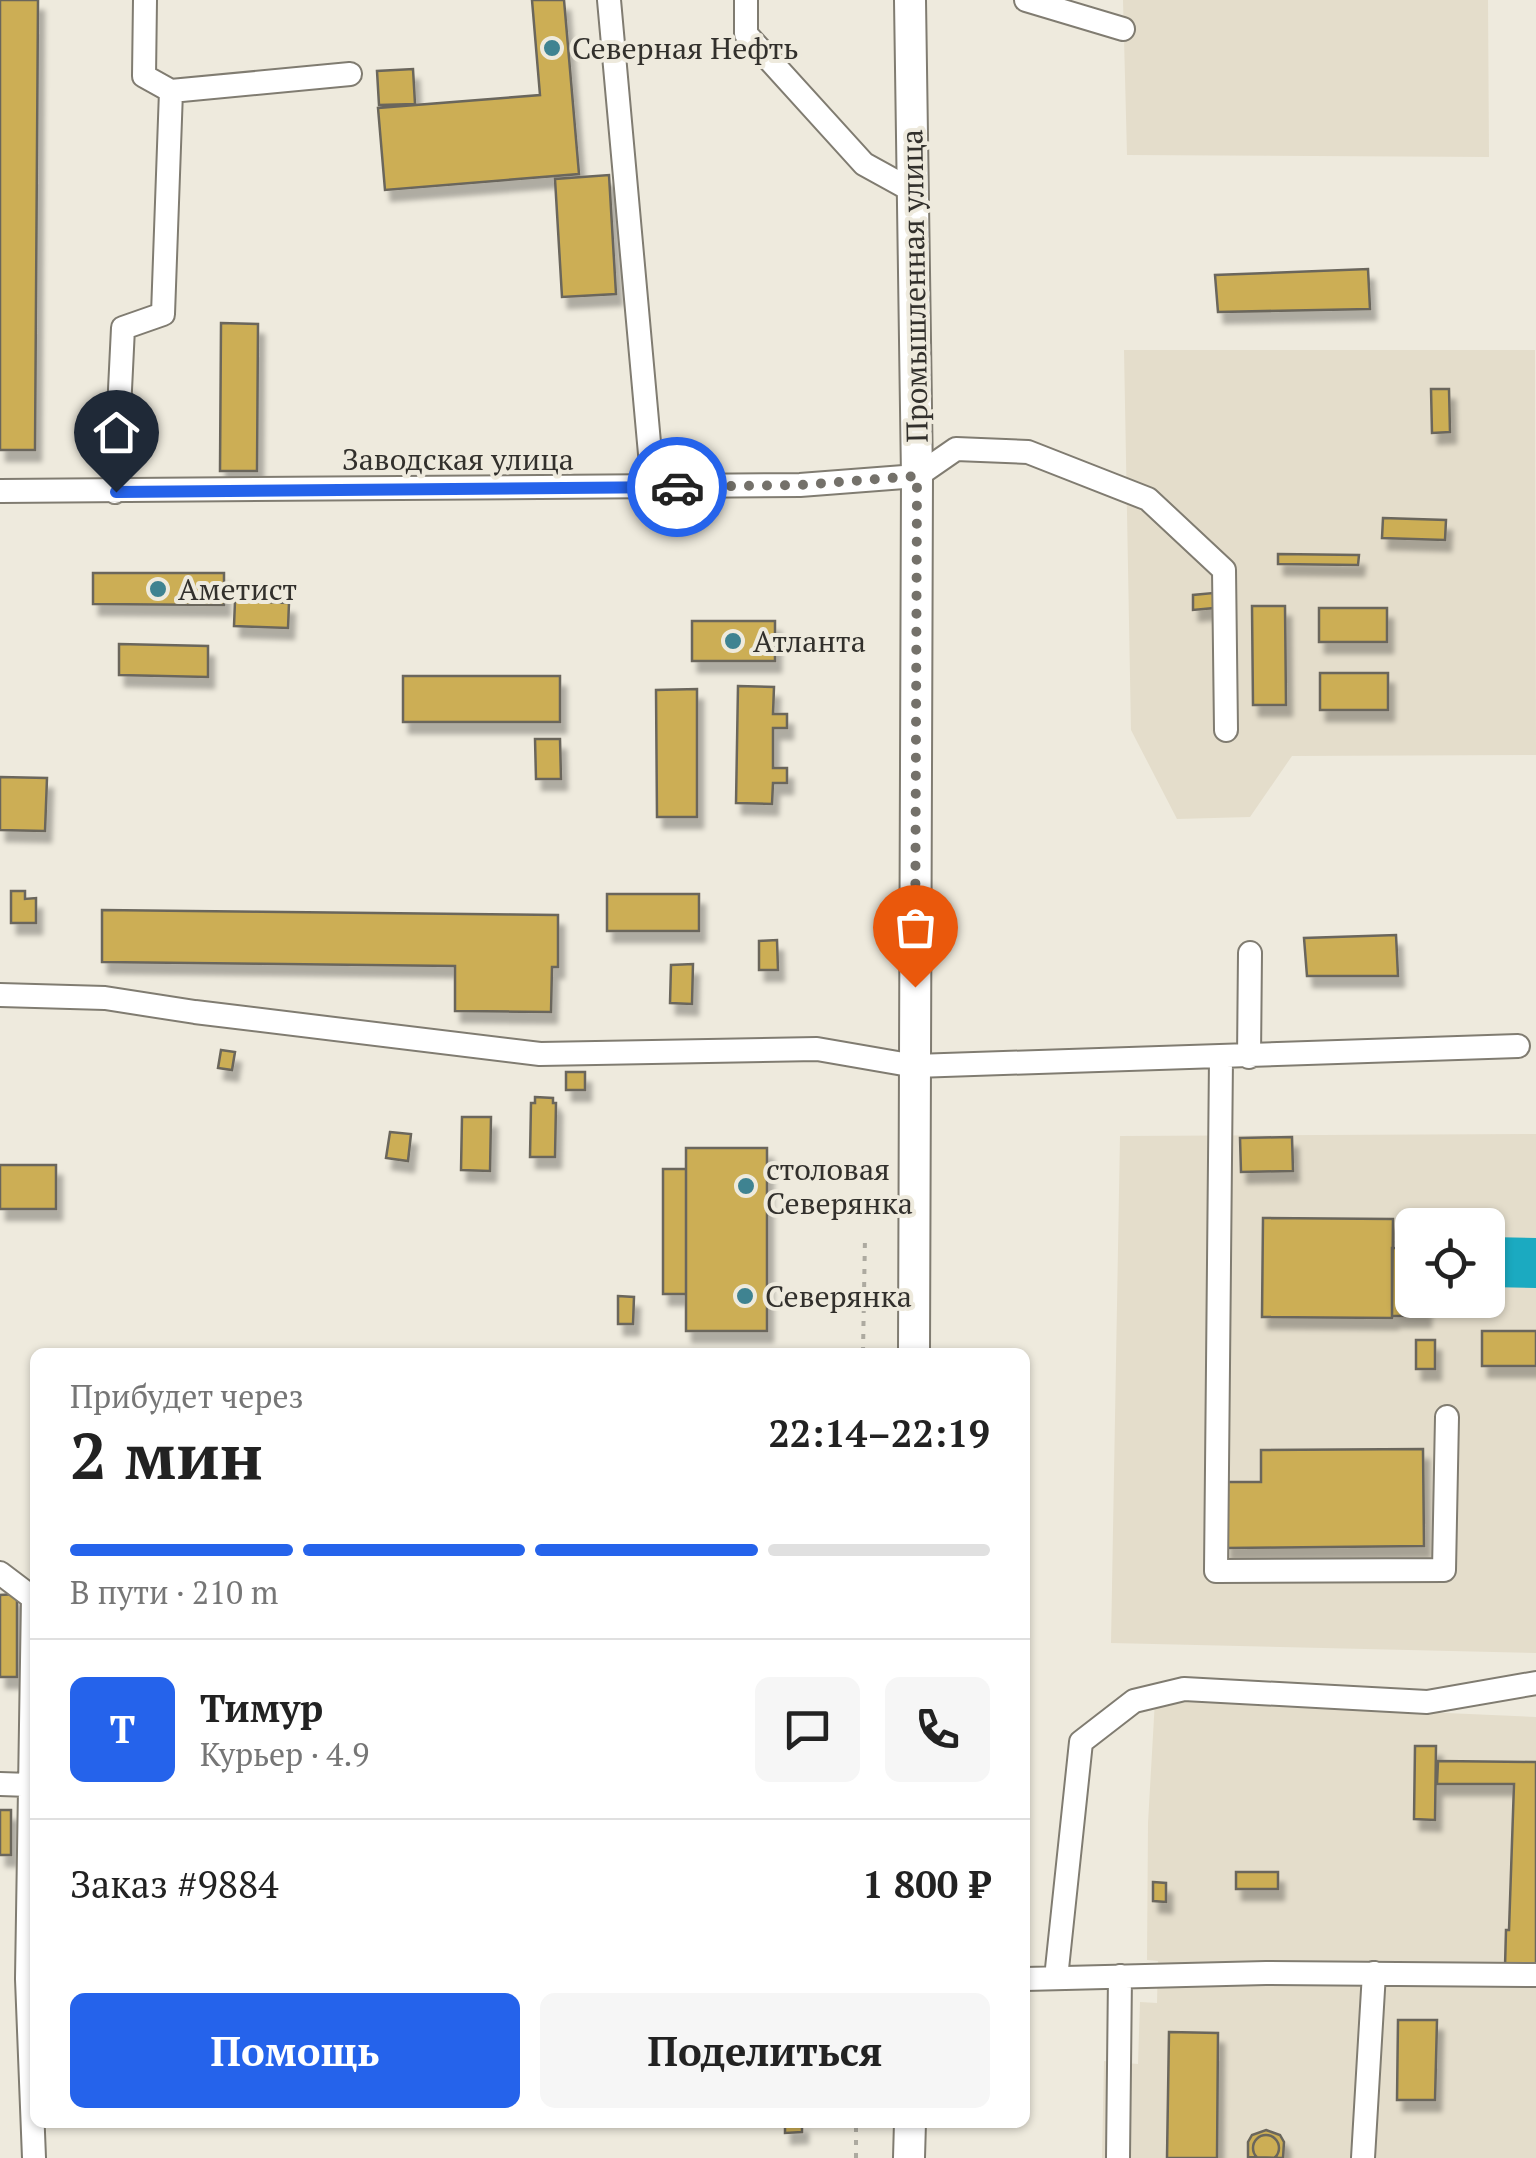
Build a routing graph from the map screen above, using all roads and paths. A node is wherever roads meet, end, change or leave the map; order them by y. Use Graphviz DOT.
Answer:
graph roads {
  1 [pos="145,0"];
  2 [pos="610,0"];
  3 [pos="746,0"];
  4 [pos="910,0"];
  5 [pos="1026,0"];
  6 [pos="1123,30"];
  7 [pos="350,74"];
  8 [pos="171,91"];
  9 [pos="913,191"];
  10 [pos="917,476"];
  11 [pos="653,487"];
  12 [pos="0,491"];
  13 [pos="116,492"];
  14 [pos="1226,730"];
  15 [pos="1250,952"];
  16 [pos="0,995"];
  17 [pos="1518,1046"];
  18 [pos="1249,1057"];
  19 [pos="1221,1058"];
  20 [pos="915,1066"];
  21 [pos="865,1237"];
  22 [pos="864,1348"];
  23 [pos="914,1348"];
  24 [pos="1447,1417"];
  25 [pos="0,1573"];
  26 [pos="30,1596"];
  27 [pos="1536,1683"];
  28 [pos="0,1784"];
  29 [pos="30,1785"];
  30 [pos="1374,1974"];
  31 [pos="1536,1975"];
  32 [pos="1120,1976"];
  33 [pos="1056,1978"];
  34 [pos="1030,1979"];
  35 [pos="30,2055"];
  36 [pos="33,2128"];
  37 [pos="856,2128"];
  38 [pos="910,2128"];
  39 [pos="34,2158"];
  40 [pos="856,2158"];
  41 [pos="909,2158"];
  42 [pos="1118,2158"];
  43 [pos="1363,2158"];
  1 -- 8 [label="street"];
  2 -- 11 [label="street"];
  3 -- 9 [label="street"];
  4 -- 9 [label="main road, Промышленная улица"];
  5 -- 6 [label="street"];
  7 -- 8 [label="street"];
  8 -- 13 [label="street"];
  9 -- 10 [label="main road, Промышленная улица"];
  10 -- 11 [label="street, Заводская улица"];
  10 -- 14 [label="street"];
  10 -- 20 [label="main road, Промышленная улица"];
  11 -- 13 [label="street, Заводская улица"];
  12 -- 13 [label="street, Заводская улица"];
  15 -- 18 [label="street"];
  16 -- 20 [label="street"];
  17 -- 18 [label="street"];
  18 -- 19 [label="street"];
  19 -- 20 [label="street"];
  19 -- 24 [label="street"];
  20 -- 23 [label="main road, Промышленная улица"];
  21 -- 22 [label="path"];
  25 -- 26 [label="street"];
  27 -- 33 [label="street"];
  28 -- 29 [label="street"];
  29 -- 35 [label="street"];
  30 -- 31 [label="street"];
  30 -- 32 [label="street"];
  30 -- 43 [label="street"];
  32 -- 33 [label="street"];
  32 -- 42 [label="street"];
  33 -- 34 [label="street"];
  36 -- 39 [label="street"];
  37 -- 40 [label="path"];
  38 -- 41 [label="main road"];
}
